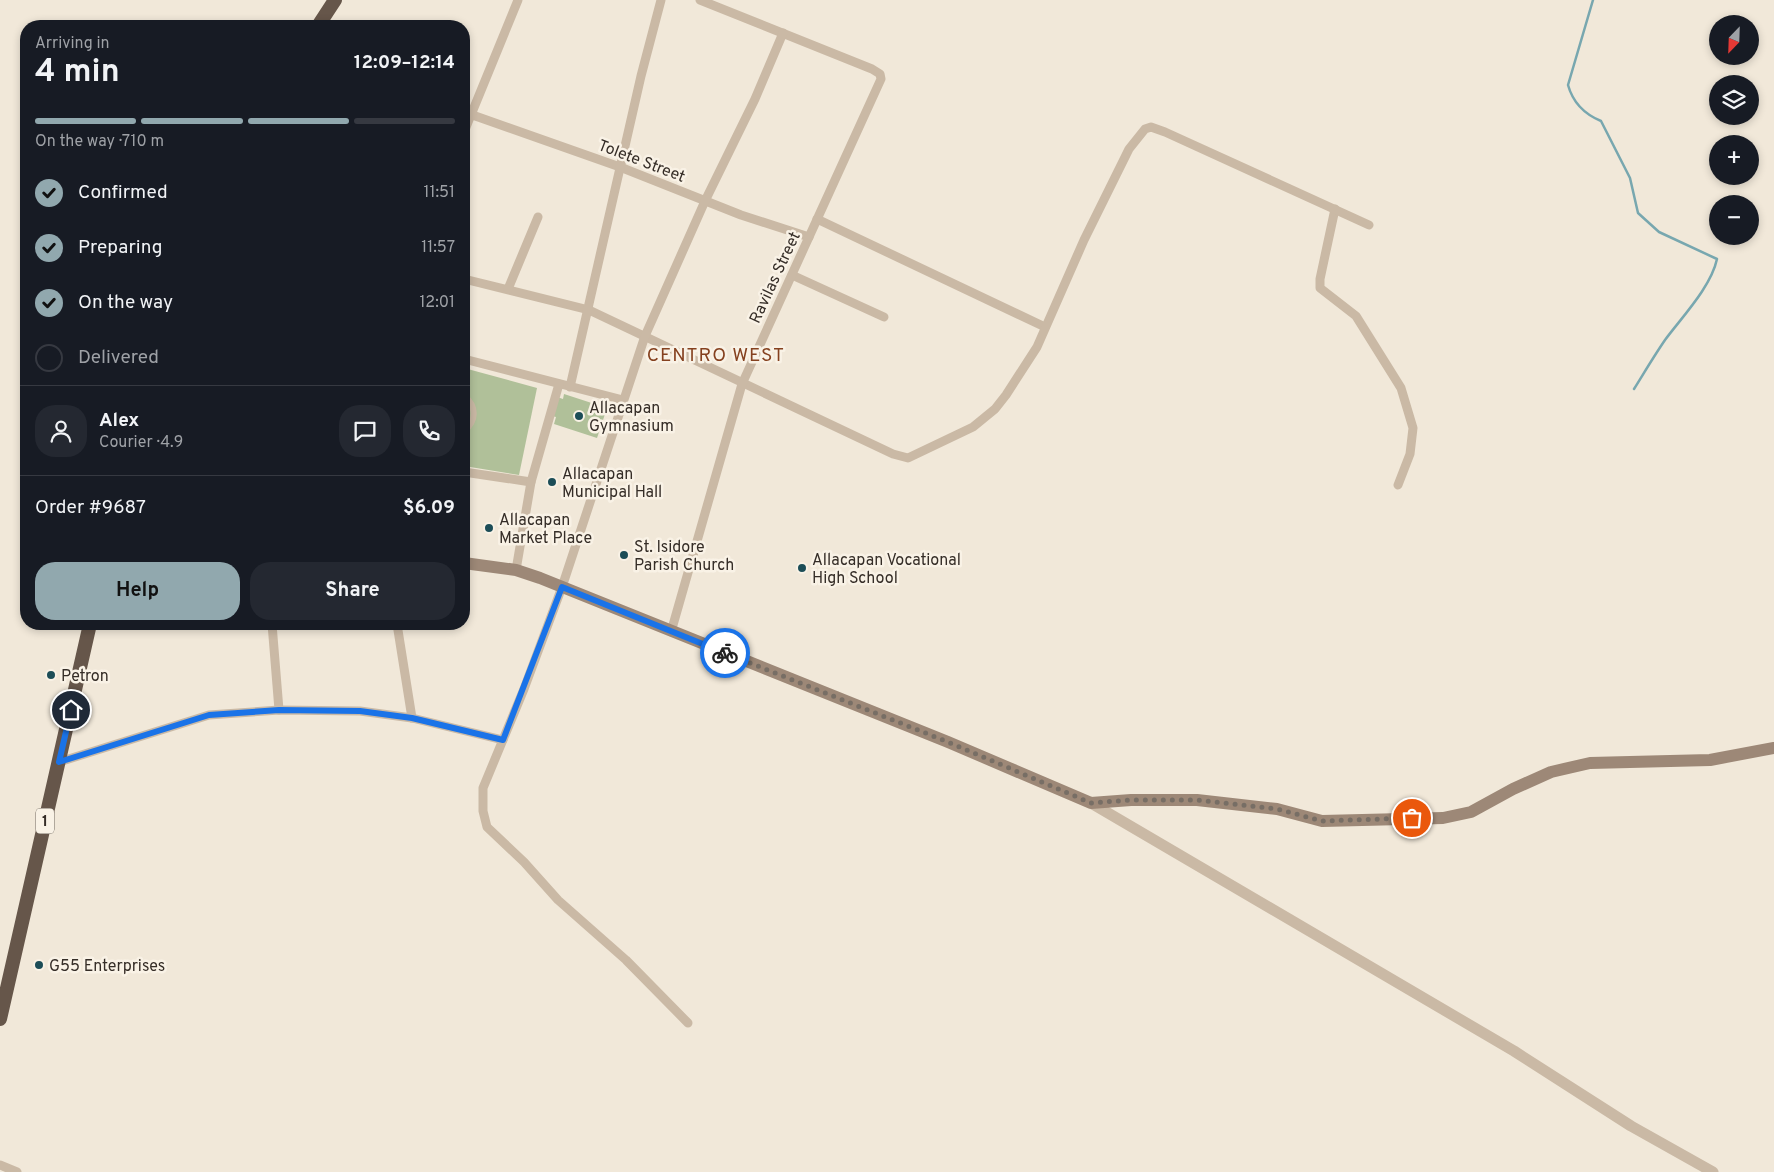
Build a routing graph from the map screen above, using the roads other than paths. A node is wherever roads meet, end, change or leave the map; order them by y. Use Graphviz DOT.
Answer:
graph roads {
  1 [pos="335,0"];
  2 [pos="518,0"];
  3 [pos="661,0"];
  4 [pos="700,0"];
  5 [pos="322,20"];
  6 [pos="783,33"];
  7 [pos="470,106"];
  8 [pos="470,114"];
  9 [pos="620,167"];
  10 [pos="705,201"];
  11 [pos="1335,209"];
  12 [pos="538,217"];
  13 [pos="817,219"];
  14 [pos="1368,225"];
  15 [pos="809,237"];
  16 [pos="792,275"];
  17 [pos="470,280"];
  18 [pos="508,289"];
  19 [pos="589,310"];
  20 [pos="884,317"];
  21 [pos="1045,326"];
  22 [pos="645,336"];
  23 [pos="470,361"];
  24 [pos="559,384"];
  25 [pos="742,384"];
  26 [pos="570,387"];
  27 [pos="623,400"];
  28 [pos="470,401"];
  29 [pos="470,426"];
  30 [pos="470,473"];
  31 [pos="531,482"];
  32 [pos="1398,485"];
  33 [pos="470,564"];
  34 [pos="516,570"];
  35 [pos="562,587"];
  36 [pos="89,630"];
  37 [pos="272,630"];
  38 [pos="398,630"];
  39 [pos="671,632"];
  40 [pos="279,710"];
  41 [pos="412,718"];
  42 [pos="503,740"];
  43 [pos="1774,748"];
  44 [pos="59,762"];
  45 [pos="1091,803"];
  46 [pos="0,1019"];
  47 [pos="688,1023"];
  48 [pos="0,1166"];
  49 [pos="17,1172"];
  50 [pos="1713,1172"];
  1 -- 5 [label="highway"];
  2 -- 7 [label="street"];
  3 -- 9 [label="street"];
  4 -- 6 [label="street"];
  6 -- 10 [label="street"];
  6 -- 13 [label="street, Ravilas Street"];
  8 -- 9 [label="street, Tolete Street"];
  9 -- 10 [label="street, Tolete Street"];
  9 -- 19 [label="street"];
  10 -- 15 [label="street, Tolete Street"];
  10 -- 22 [label="street"];
  11 -- 14 [label="street"];
  11 -- 21 [label="street"];
  11 -- 32 [label="street"];
  12 -- 18 [label="street"];
  13 -- 15 [label="street, Ravilas Street"];
  13 -- 21 [label="street"];
  15 -- 16 [label="street, Ravilas Street"];
  16 -- 20 [label="street"];
  16 -- 25 [label="street, Ravilas Street"];
  17 -- 18 [label="street"];
  18 -- 19 [label="street"];
  19 -- 22 [label="street"];
  19 -- 26 [label="street"];
  21 -- 25 [label="street"];
  22 -- 25 [label="street"];
  22 -- 27 [label="street"];
  23 -- 24 [label="street"];
  24 -- 26 [label="street"];
  24 -- 31 [label="street"];
  25 -- 39 [label="street, Ravilas Street"];
  26 -- 27 [label="street"];
  27 -- 35 [label="street"];
  28 -- 29 [label="street"];
  30 -- 31 [label="street"];
  31 -- 34 [label="street"];
  33 -- 34 [label="main road"];
  34 -- 35 [label="main road"];
  35 -- 39 [label="main road"];
  35 -- 42 [label="street"];
  36 -- 44 [label="highway, 1"];
  37 -- 40 [label="street"];
  38 -- 41 [label="street"];
  39 -- 45 [label="main road"];
  40 -- 41 [label="street"];
  40 -- 44 [label="street"];
  41 -- 42 [label="street"];
  42 -- 47 [label="street"];
  43 -- 45 [label="main road"];
  44 -- 46 [label="highway, 1"];
  45 -- 50 [label="street"];
  48 -- 49 [label="street"];
}
